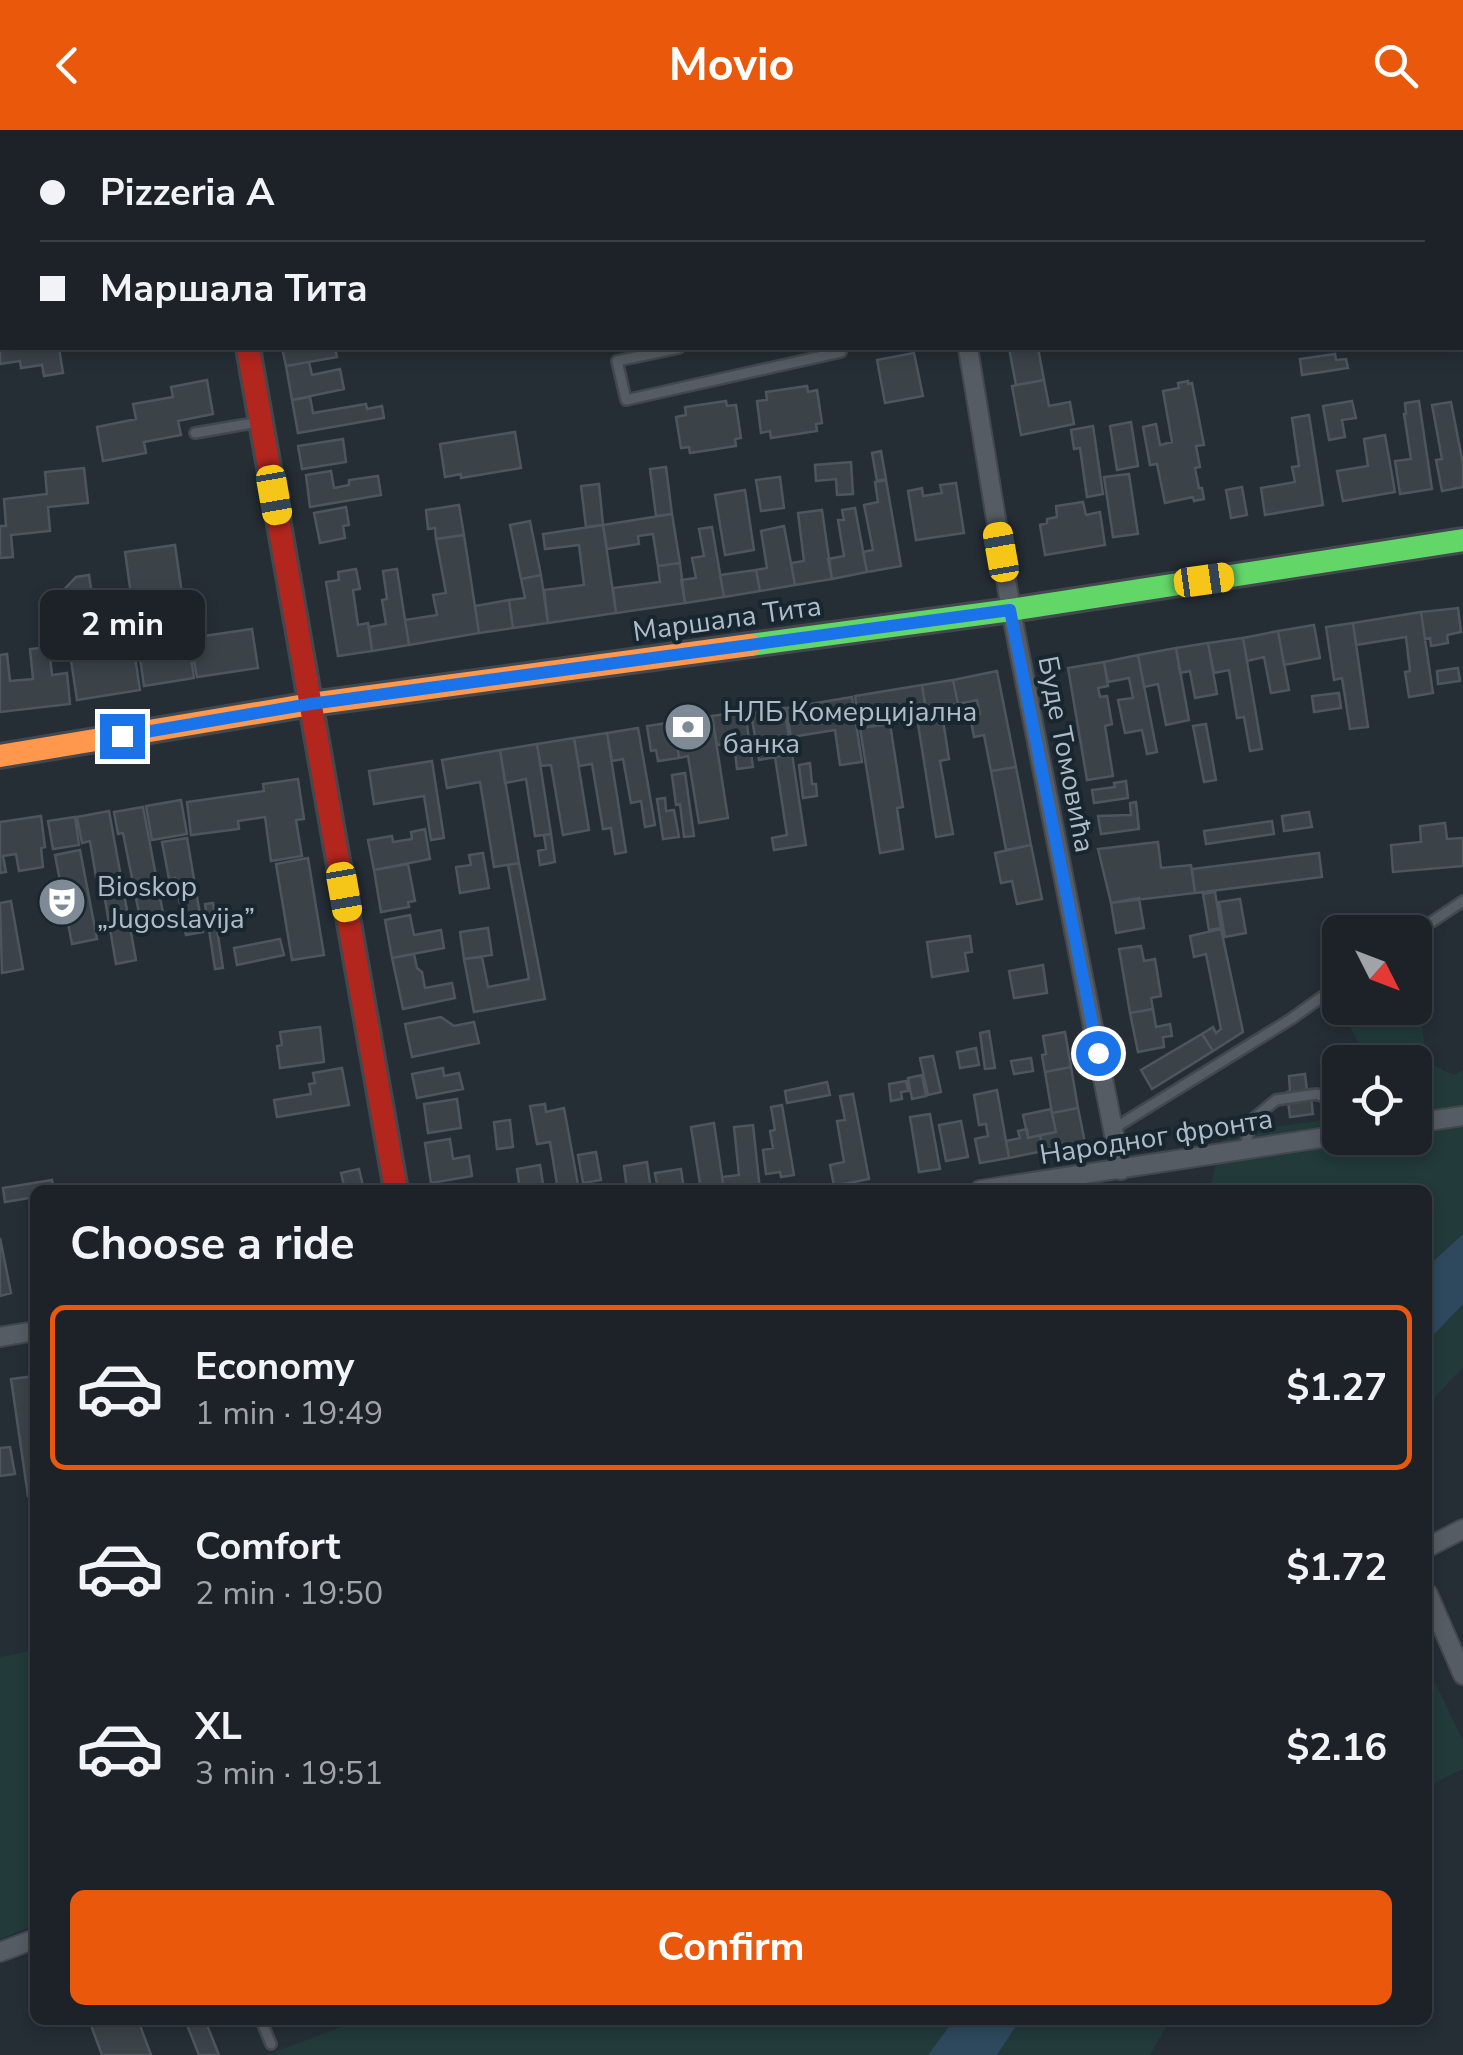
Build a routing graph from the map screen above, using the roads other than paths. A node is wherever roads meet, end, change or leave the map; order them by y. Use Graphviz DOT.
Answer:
graph roads {
  1 [pos="248,350"];
  2 [pos="669,350"];
  3 [pos="840,350"];
  4 [pos="968,350"];
  5 [pos="262,421"];
  6 [pos="195,432"];
  7 [pos="1463,540"];
  8 [pos="1010,610"];
  9 [pos="310,704"];
  10 [pos="0,756"];
  11 [pos="1463,900"];
  12 [pos="1432,921"];
  13 [pos="1322,997"];
  14 [pos="1322,1096"];
  15 [pos="1463,1116"];
  16 [pos="1432,1121"];
  17 [pos="1113,1129"];
  18 [pos="1322,1138"];
  19 [pos="1243,1150"];
  20 [pos="1121,1170"];
  21 [pos="395,1185"];
  22 [pos="1015,1185"];
  23 [pos="30,1332"];
  24 [pos="0,1337"];
  25 [pos="1463,1529"];
  26 [pos="1432,1545"];
  27 [pos="1432,1603"];
  28 [pos="1463,1675"];
  29 [pos="30,1941"];
  30 [pos="0,1952"];
  31 [pos="263,2025"];
  32 [pos="271,2044"];
  1 -- 5 [label="street"];
  2 -- 3 [label="lane"];
  4 -- 8 [label="street, Буде Томовића"];
  5 -- 6 [label="lane"];
  5 -- 9 [label="street"];
  7 -- 8 [label="street, Маршала Тита"];
  8 -- 9 [label="street, Маршала Тита"];
  8 -- 17 [label="street, Буде Томовића"];
  9 -- 10 [label="street, Маршала Тита"];
  9 -- 21 [label="street"];
  11 -- 12 [label="lane"];
  13 -- 17 [label="lane"];
  14 -- 19 [label="lane"];
  15 -- 16 [label="street"];
  17 -- 20 [label="street, Буде Томовића"];
  18 -- 19 [label="street, Народног фронта"];
  19 -- 20 [label="street, Народног фронта"];
  20 -- 22 [label="street, Народног фронта"];
  23 -- 24 [label="street"];
  25 -- 26 [label="street"];
  27 -- 28 [label="street"];
  29 -- 30 [label="street"];
  31 -- 32 [label="lane"];
}
